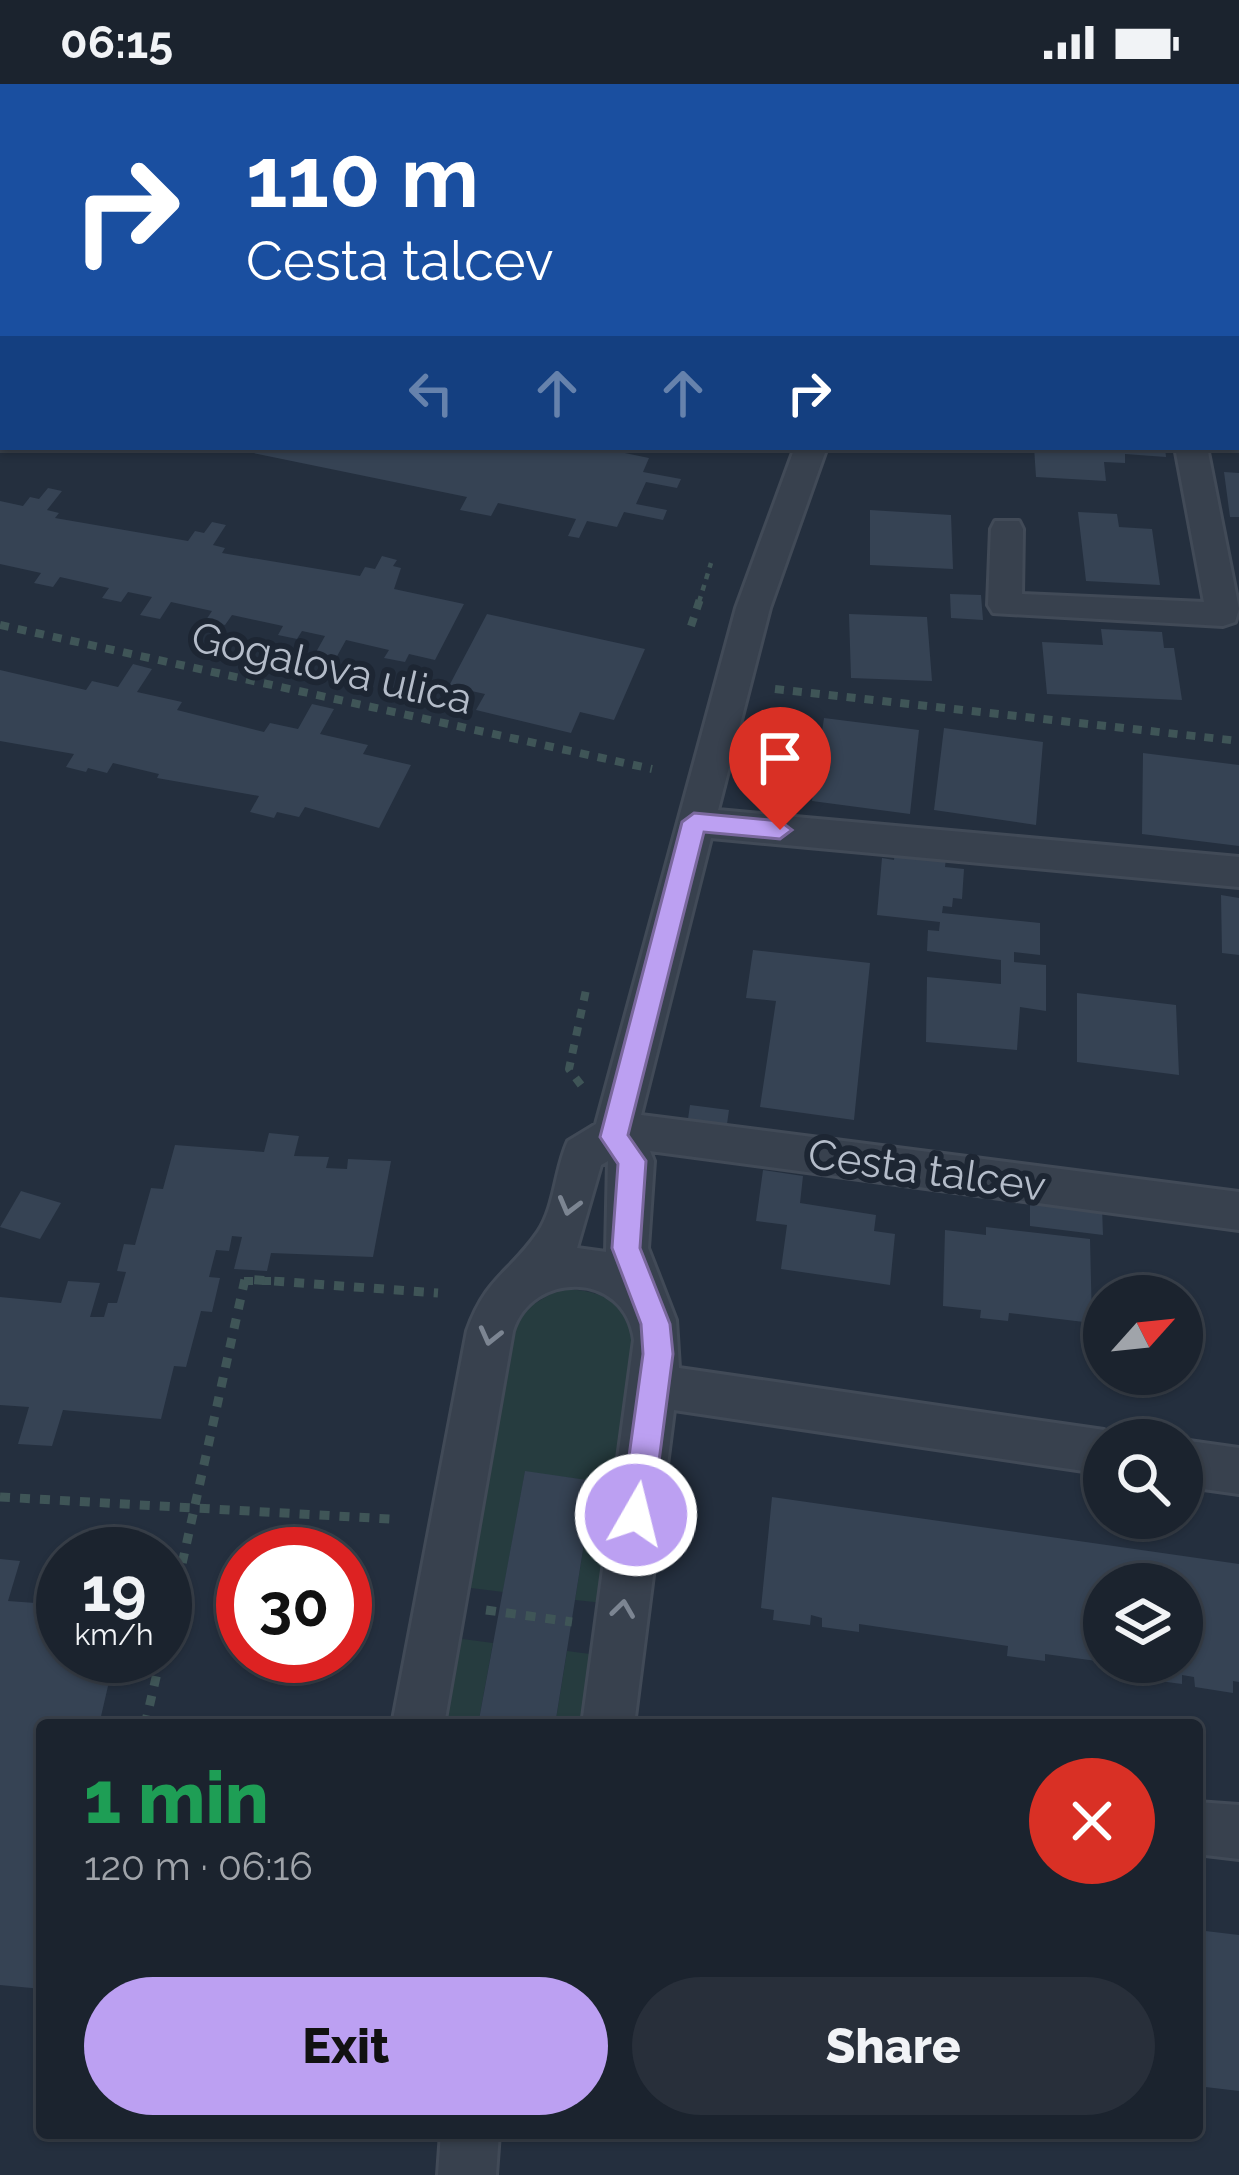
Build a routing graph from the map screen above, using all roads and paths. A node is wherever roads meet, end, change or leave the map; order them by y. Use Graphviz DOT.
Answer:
graph roads {
  1 [pos="810,450"];
  2 [pos="1192,450"];
  3 [pos="1007,529"];
  4 [pos="711,563"];
  5 [pos="0,626"];
  6 [pos="691,626"];
  7 [pos="764,688"];
  8 [pos="1239,741"];
  9 [pos="652,770"];
  10 [pos="694,822"];
  11 [pos="1239,872"];
  12 [pos="586,990"];
  13 [pos="569,1069"];
  14 [pos="614,1133"];
  15 [pos="1239,1211"];
  16 [pos="525,1280"];
  17 [pos="438,1293"];
  18 [pos="644,1294"];
  19 [pos="654,1386"];
  20 [pos="1083,1449"];
  21 [pos="1203,1465"];
  22 [pos="1239,1471"];
  23 [pos="0,1497"];
  24 [pos="197,1507"];
  25 [pos="390,1520"];
  26 [pos="192,1528"];
  27 [pos="484,1609"];
  28 [pos="577,1623"];
  29 [pos="155,1683"];
  30 [pos="146,1719"];
  31 [pos="419,1719"];
  32 [pos="609,1719"];
  33 [pos="1203,1829"];
  34 [pos="1239,1832"];
  35 [pos="470,2139"];
  36 [pos="467,2175"];
  1 -- 10 [label="street"];
  2 -- 3 [label="street"];
  4 -- 6 [label="path"];
  5 -- 9 [label="path, Gogalova ulica"];
  7 -- 8 [label="path"];
  10 -- 11 [label="street"];
  10 -- 14 [label="street"];
  12 -- 13 [label="path"];
  14 -- 15 [label="street, Cesta talcev"];
  14 -- 16 [label="street, one-way"];
  14 -- 18 [label="street"];
  16 -- 18 [label="street"];
  16 -- 31 [label="street, one-way"];
  17 -- 24 [label="path"];
  18 -- 19 [label="street"];
  19 -- 20 [label="street"];
  32 -- 19 [label="street, one-way"];
  21 -- 22 [label="street"];
  23 -- 24 [label="path"];
  24 -- 25 [label="path"];
  24 -- 26 [label="path"];
  27 -- 28 [label="path"];
  29 -- 30 [label="path"];
  33 -- 34 [label="street"];
  35 -- 36 [label="street"];
}
